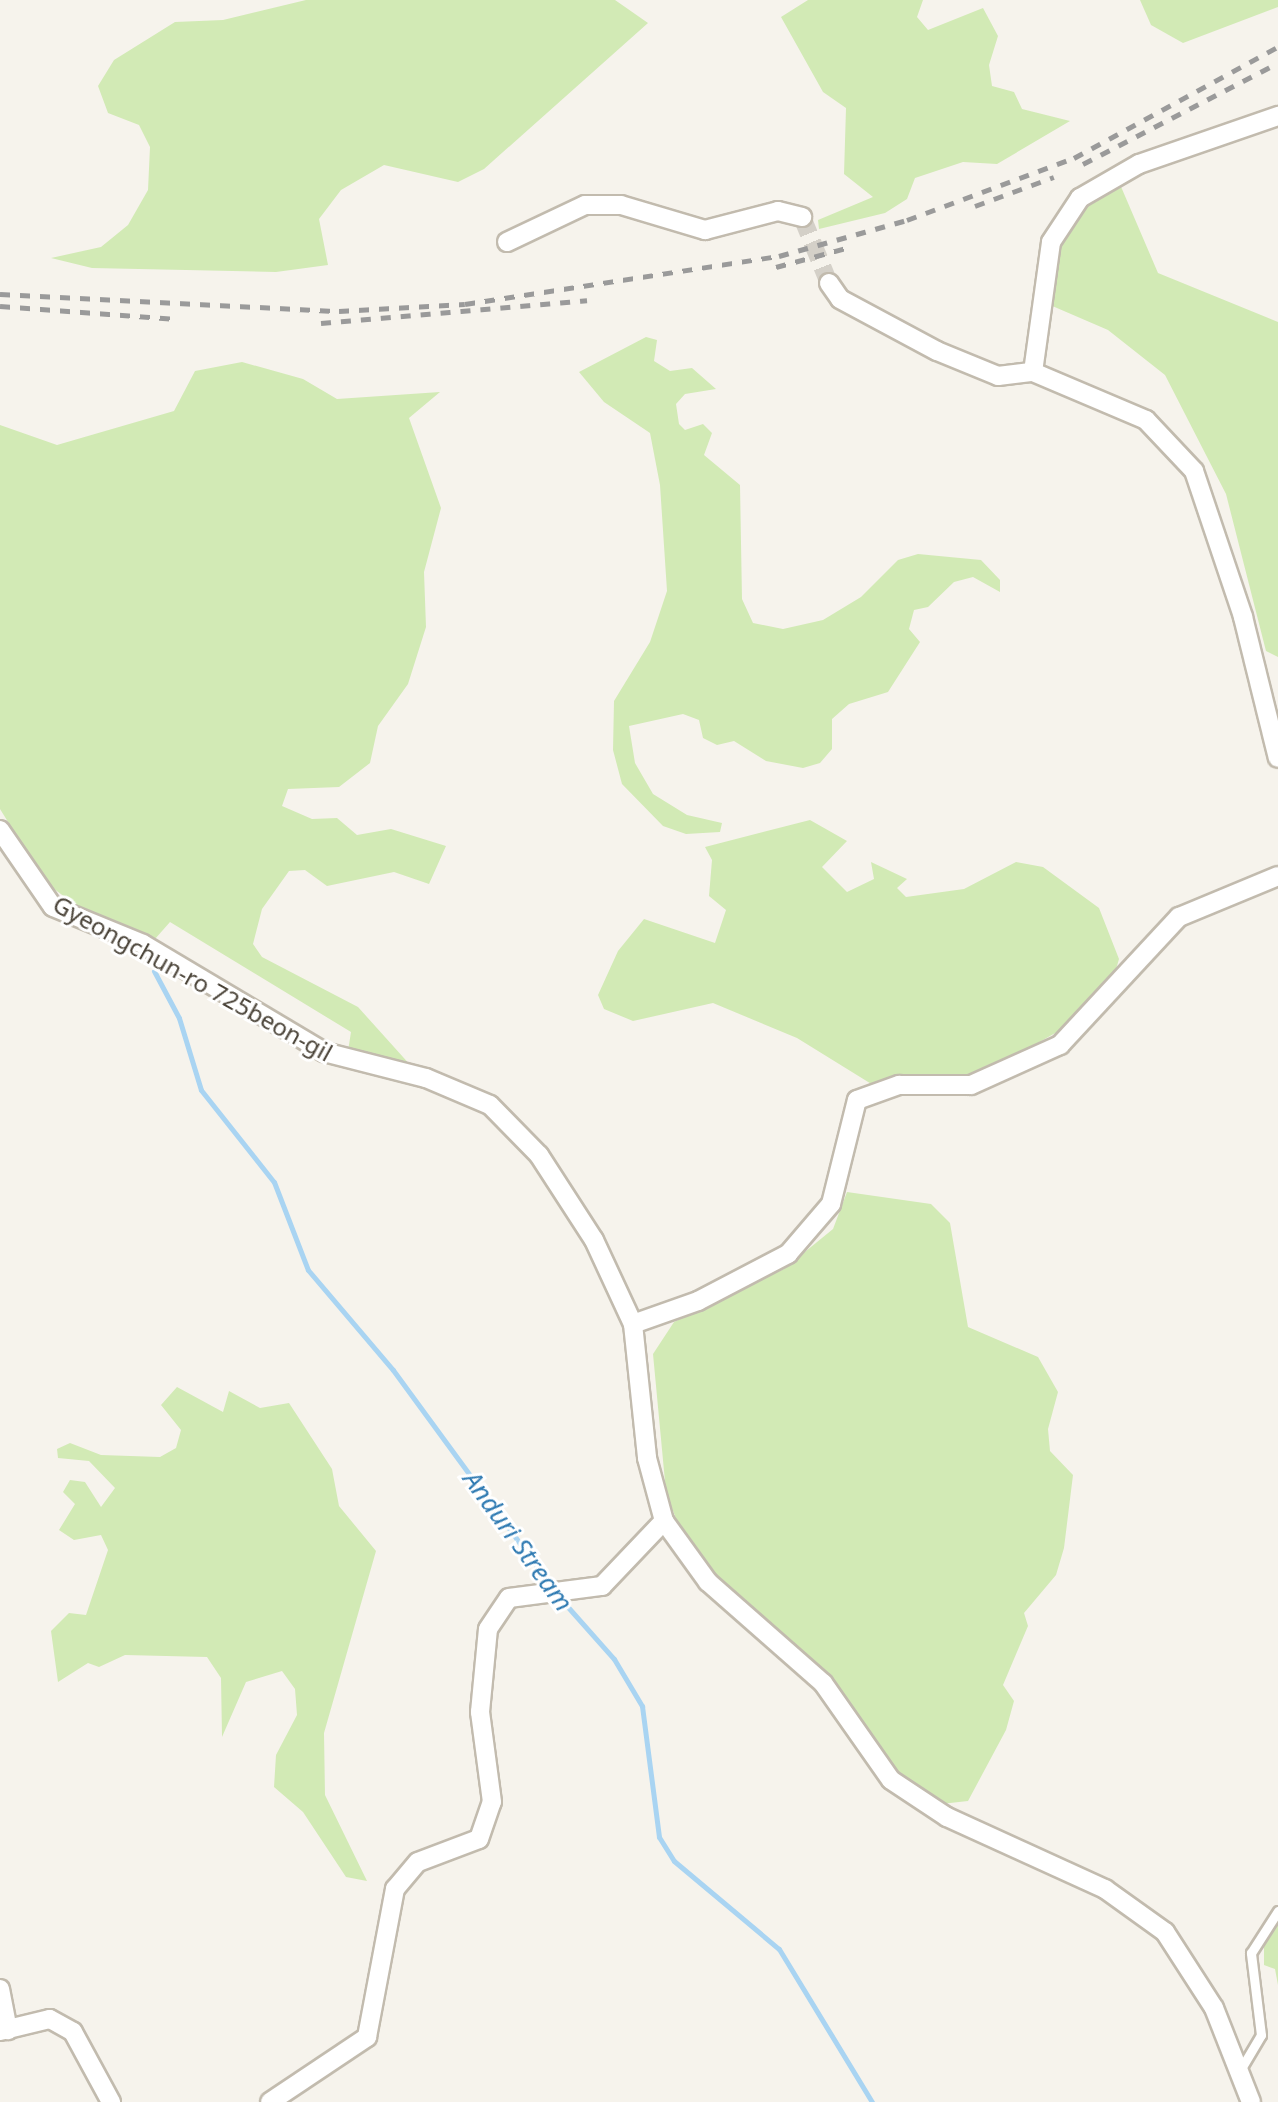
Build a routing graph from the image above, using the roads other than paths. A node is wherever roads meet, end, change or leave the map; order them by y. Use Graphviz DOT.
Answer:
graph roads {
  1 [pos="1278,116"];
  2 [pos="802,217"];
  3 [pos="507,242"];
  4 [pos="829,283"];
  5 [pos="1033,372"];
  6 [pos="1278,758"];
  7 [pos="0,830"];
  8 [pos="1278,876"];
  9 [pos="633,1324"];
  10 [pos="664,1521"];
  11 [pos="1278,1911"];
  12 [pos="0,1989"];
  13 [pos="4,2031"];
  14 [pos="1239,2072"];
  15 [pos="111,2102"];
  16 [pos="270,2102"];
  17 [pos="1251,2102"];
  1 -- 5 [label="street"];
  2 -- 3 [label="street"];
  4 -- 5 [label="street"];
  5 -- 6 [label="street"];
  7 -- 9 [label="street, Gyeongchun-ro 725beon-gil"];
  8 -- 9 [label="street"];
  9 -- 10 [label="street, Gyeongchun-ro 725beon-gil"];
  10 -- 14 [label="street, Gyeongchun-ro 725beon-gil"];
  10 -- 16 [label="street"];
  11 -- 14 [label="lane"];
  12 -- 13 [label="street"];
  13 -- 15 [label="street"];
  14 -- 17 [label="street, Gyeongchun-ro 725beon-gil"];
}
